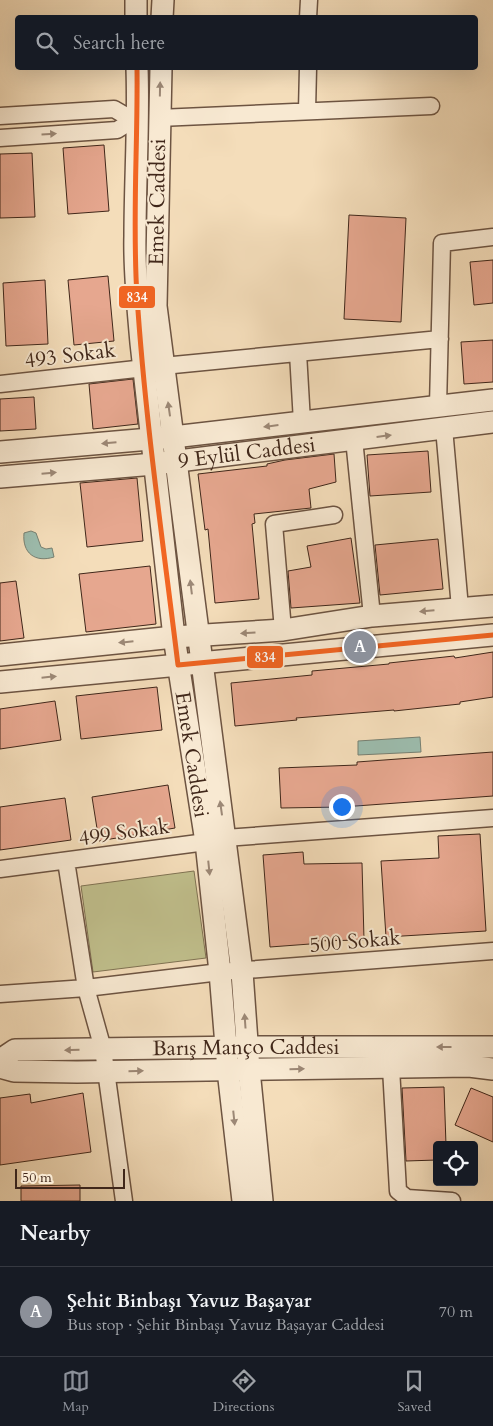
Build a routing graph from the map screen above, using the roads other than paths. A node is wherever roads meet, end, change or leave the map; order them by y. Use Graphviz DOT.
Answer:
graph roads {
  1 [pos="136,0"];
  2 [pos="163,0"];
  3 [pos="309,0"];
  4 [pos="136,15"];
  5 [pos="162,15"];
  6 [pos="308,15"];
  7 [pos="137,70"];
  8 [pos="161,70"];
  9 [pos="308,70"];
  10 [pos="431,106"];
  11 [pos="307,111"];
  12 [pos="0,116"];
  13 [pos="159,118"];
  14 [pos="135,119"];
  15 [pos="0,138"];
  16 [pos="493,237"];
  17 [pos="440,339"];
  18 [pos="298,353"];
  19 [pos="154,367"];
  20 [pos="0,384"];
  21 [pos="493,400"];
  22 [pos="438,406"];
  23 [pos="302,422"];
  24 [pos="493,422"];
  25 [pos="444,428"];
  26 [pos="173,437"];
  27 [pos="354,439"];
  28 [pos="150,440"];
  29 [pos="0,452"];
  30 [pos="176,462"];
  31 [pos="154,464"];
  32 [pos="0,477"];
  33 [pos="334,515"];
  34 [pos="493,606"];
  35 [pos="460,608"];
  36 [pos="372,616"];
  37 [pos="284,630"];
  38 [pos="493,635"];
  39 [pos="197,636"];
  40 [pos="174,637"];
  41 [pos="0,655"];
  42 [pos="201,662"];
  43 [pos="178,665"];
  44 [pos="0,682"];
  45 [pos="493,818"];
  46 [pos="216,840"];
  47 [pos="66,861"];
  48 [pos="0,869"];
  49 [pos="493,951"];
  50 [pos="220,972"];
  51 [pos="242,972"];
  52 [pos="86,988"];
  53 [pos="0,994"];
  54 [pos="237,1047"];
  55 [pos="493,1047"];
  56 [pos="103,1049"];
  57 [pos="0,1060"];
  58 [pos="0,1067"];
  59 [pos="391,1068"];
  60 [pos="493,1069"];
  61 [pos="238,1070"];
  62 [pos="106,1071"];
  63 [pos="124,1201"];
  64 [pos="243,1201"];
  65 [pos="262,1201"];
  66 [pos="452,1201"];
  1 -- 4 [label="street"];
  2 -- 5 [label="street"];
  3 -- 6 [label="street"];
  7 -- 14 [label="street, Emek Caddesi"];
  13 -- 8 [label="street, Emek Caddesi, one-way"];
  9 -- 11 [label="street"];
  10 -- 11 [label="street"];
  11 -- 13 [label="street"];
  12 -- 14 [label="street"];
  13 -- 14 [label="street"];
  13 -- 19 [label="street, Emek Caddesi"];
  15 -- 14 [label="street, one-way"];
  14 -- 19 [label="street, Emek Caddesi"];
  16 -- 17 [label="street"];
  17 -- 18 [label="street, 493 Sokak"];
  17 -- 22 [label="street"];
  18 -- 19 [label="street, 493 Sokak"];
  18 -- 23 [label="street"];
  19 -- 20 [label="street, 493 Sokak"];
  26 -- 19 [label="street, Emek Caddesi, one-way"];
  19 -- 28 [label="street, Emek Caddesi"];
  21 -- 22 [label="street, 9 Eylül Caddesi"];
  22 -- 23 [label="street, 9 Eylül Caddesi"];
  23 -- 26 [label="street, 9 Eylül Caddesi, one-way"];
  24 -- 25 [label="street, 9 Eylül Caddesi"];
  27 -- 25 [label="street, 9 Eylül Caddesi, one-way"];
  25 -- 35 [label="street"];
  26 -- 28 [label="street, 9 Eylül Caddesi"];
  26 -- 30 [label="street, Emek Caddesi"];
  27 -- 30 [label="street, 9 Eylül Caddesi"];
  27 -- 36 [label="street"];
  28 -- 29 [label="street, 9 Eylül Caddesi, one-way"];
  28 -- 31 [label="street, Emek Caddesi"];
  30 -- 31 [label="street, 9 Eylül Caddesi"];
  39 -- 30 [label="street, Emek Caddesi, one-way"];
  32 -- 31 [label="street, 9 Eylül Caddesi, one-way"];
  31 -- 40 [label="street, Emek Caddesi"];
  33 -- 37 [label="street"];
  34 -- 35 [label="street"];
  35 -- 36 [label="street, one-way"];
  36 -- 37 [label="street"];
  37 -- 39 [label="street, one-way"];
  38 -- 42 [label="street"];
  39 -- 40 [label="street"];
  39 -- 42 [label="street, Emek Caddesi"];
  40 -- 41 [label="street, one-way"];
  40 -- 43 [label="street, Emek Caddesi"];
  42 -- 43 [label="street"];
  46 -- 42 [label="street, Emek Caddesi, one-way"];
  44 -- 43 [label="street, one-way"];
  43 -- 46 [label="street, Emek Caddesi"];
  45 -- 46 [label="street, 499 Sokak"];
  46 -- 47 [label="street, 499 Sokak"];
  46 -- 50 [label="street, Emek Caddesi, one-way"];
  46 -- 51 [label="street, Emek Caddesi"];
  47 -- 48 [label="street, 499 Sokak"];
  47 -- 52 [label="street"];
  49 -- 51 [label="street, 500 Sokak"];
  50 -- 51 [label="street, 500 Sokak"];
  50 -- 52 [label="street, 500 Sokak"];
  50 -- 54 [label="street, Emek Caddesi"];
  54 -- 51 [label="street, Emek Caddesi, one-way"];
  52 -- 53 [label="street, 500 Sokak"];
  52 -- 56 [label="street"];
  55 -- 54 [label="street, Barış Manço Caddesi, one-way"];
  54 -- 56 [label="street, Barış Manço Caddesi"];
  54 -- 61 [label="street, Emek Caddesi"];
  56 -- 57 [label="street, Barış Manço Caddesi, one-way"];
  56 -- 62 [label="street"];
  58 -- 62 [label="street, Barış Manço Caddesi"];
  59 -- 60 [label="street, Barış Manço Caddesi"];
  61 -- 59 [label="street, Barış Manço Caddesi, one-way"];
  59 -- 66 [label="street"];
  62 -- 61 [label="street, Barış Manço Caddesi, one-way"];
  61 -- 64 [label="street, Emek Caddesi, one-way"];
  61 -- 65 [label="street, Emek Caddesi"];
  62 -- 63 [label="street"];
}
